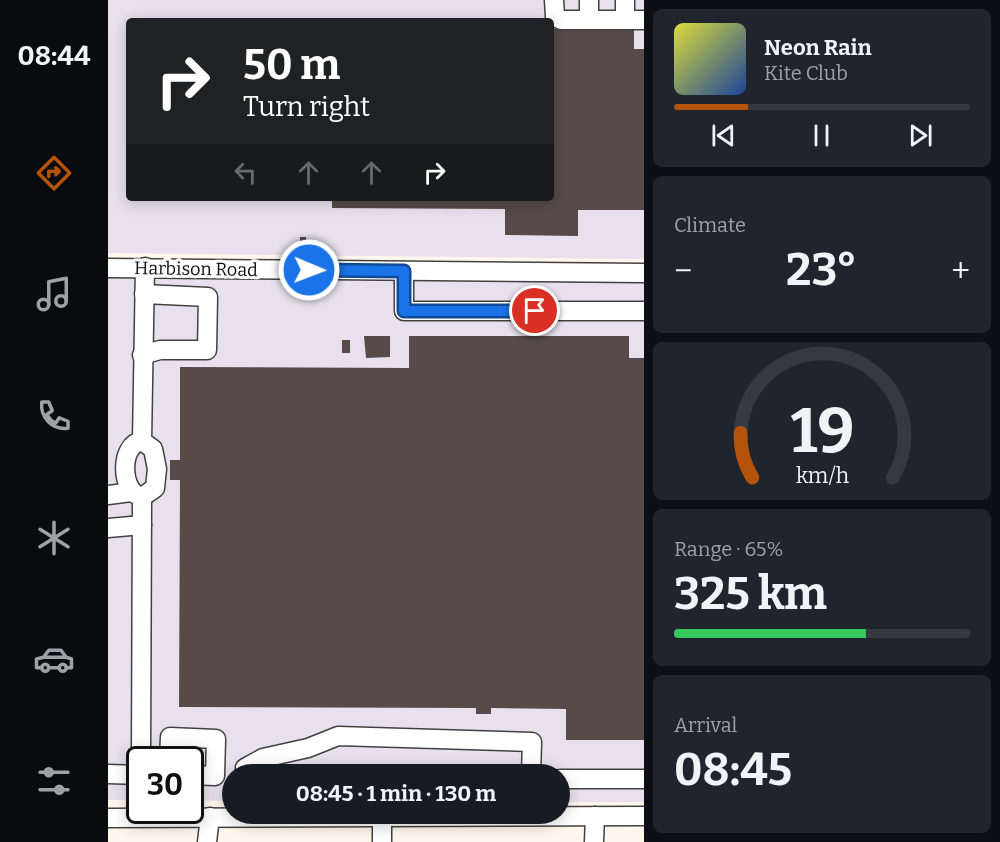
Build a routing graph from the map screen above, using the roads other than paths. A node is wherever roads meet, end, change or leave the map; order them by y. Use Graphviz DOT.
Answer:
graph roads {
  1 [pos="554,0"];
  2 [pos="589,0"];
  3 [pos="625,0"];
  4 [pos="589,20"];
  5 [pos="625,20"];
  6 [pos="644,20"];
  7 [pos="145,267"];
  8 [pos="108,268"];
  9 [pos="404,271"];
  10 [pos="644,273"];
  11 [pos="144,294"];
  12 [pos="644,311"];
  13 [pos="142,355"];
  14 [pos="142,441"];
  15 [pos="136,494"];
  16 [pos="108,495"];
  17 [pos="142,525"];
  18 [pos="108,528"];
  19 [pos="141,746"];
  20 [pos="170,746"];
  21 [pos="252,764"];
  22 [pos="531,764"];
  23 [pos="108,774"];
  24 [pos="126,775"];
  25 [pos="204,776"];
  26 [pos="644,778"];
  27 [pos="570,779"];
  28 [pos="570,815"];
  29 [pos="126,816"];
  30 [pos="222,816"];
  31 [pos="595,816"];
  32 [pos="644,816"];
  33 [pos="204,817"];
  34 [pos="210,817"];
  35 [pos="108,818"];
  36 [pos="382,824"];
  37 [pos="207,842"];
  38 [pos="382,842"];
  39 [pos="594,842"];
  1 -- 4 [label="street"];
  2 -- 4 [label="street"];
  3 -- 5 [label="street"];
  4 -- 5 [label="street"];
  5 -- 6 [label="street"];
  7 -- 8 [label="street, Harbison Road"];
  7 -- 9 [label="street, Harbison Road"];
  7 -- 11 [label="street"];
  9 -- 10 [label="street, Harbison Road"];
  9 -- 12 [label="street"];
  11 -- 13 [label="street"];
  11 -- 13 [label="street"];
  13 -- 14 [label="street"];
  14 -- 15 [label="street"];
  14 -- 15 [label="street"];
  15 -- 16 [label="street"];
  15 -- 17 [label="street"];
  17 -- 18 [label="street"];
  17 -- 19 [label="street"];
  20 -- 25 [label="street"];
  21 -- 22 [label="street"];
  23 -- 24 [label="street"];
  26 -- 27 [label="street"];
  28 -- 31 [label="street"];
  29 -- 35 [label="street"];
  30 -- 34 [label="street"];
  31 -- 32 [label="street"];
  31 -- 39 [label="street"];
  33 -- 34 [label="street"];
  34 -- 37 [label="street"];
  36 -- 38 [label="street"];
}
